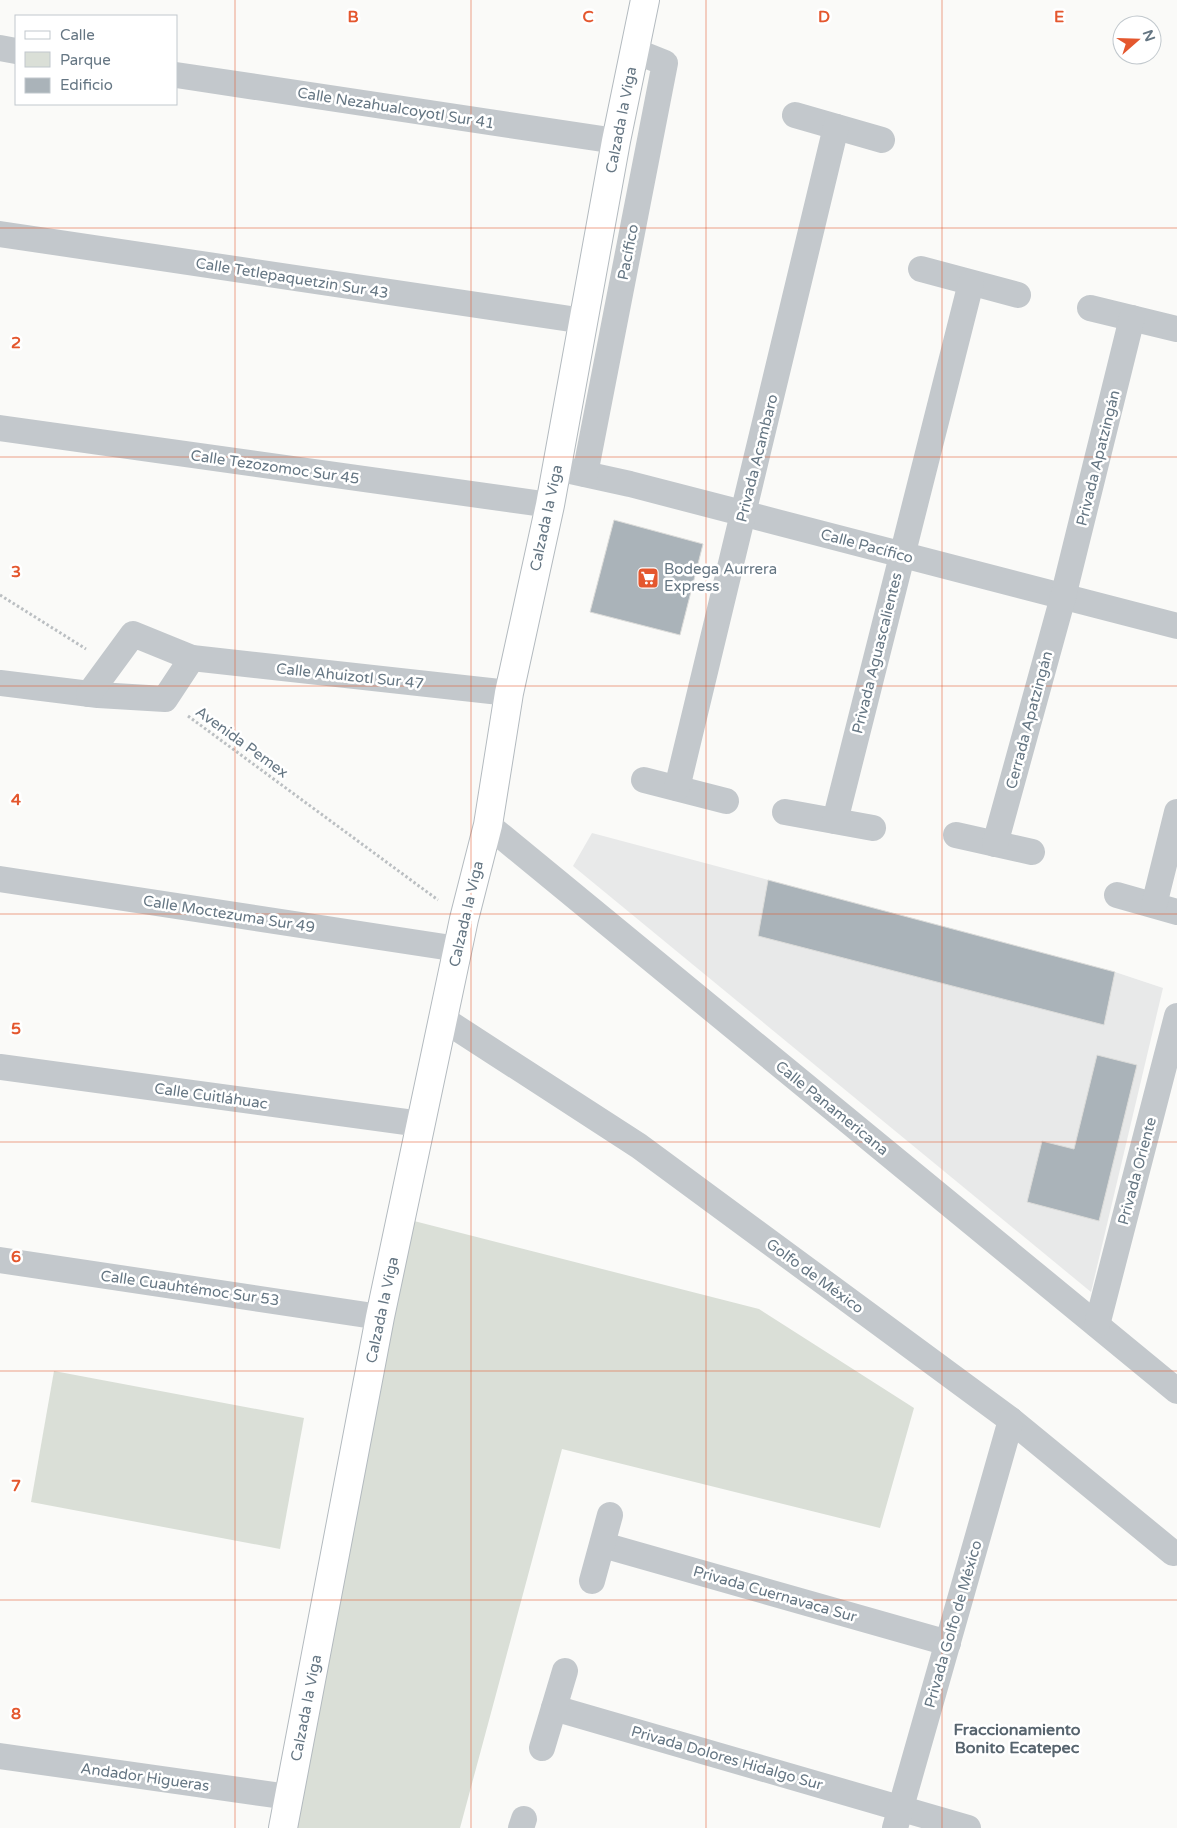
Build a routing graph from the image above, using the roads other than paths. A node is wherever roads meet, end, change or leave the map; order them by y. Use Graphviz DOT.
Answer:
graph roads {
  1 [pos="645,0"];
  2 [pos="0,48"];
  3 [pos="15,50"];
  4 [pos="635,51"];
  5 [pos="178,75"];
  6 [pos="795,115"];
  7 [pos="836,127"];
  8 [pos="882,140"];
  9 [pos="616,141"];
  10 [pos="0,234"];
  11 [pos="921,269"];
  12 [pos="971,283"];
  13 [pos="1018,295"];
  14 [pos="1090,308"];
  15 [pos="1132,318"];
  16 [pos="584,321"];
  17 [pos="1177,329"];
  18 [pos="0,428"];
  19 [pos="557,468"];
  20 [pos="585,474"];
  21 [pos="550,505"];
  22 [pos="743,513"];
  23 [pos="901,555"];
  24 [pos="1063,597"];
  25 [pos="1177,626"];
  26 [pos="192,658"];
  27 [pos="0,683"];
  28 [pos="509,693"];
  29 [pos="89,694"];
  30 [pos="644,780"];
  31 [pos="677,788"];
  32 [pos="726,801"];
  33 [pos="785,812"];
  34 [pos="1177,812"];
  35 [pos="835,821"];
  36 [pos="488,825"];
  37 [pos="873,828"];
  38 [pos="956,835"];
  39 [pos="995,844"];
  40 [pos="1032,852"];
  41 [pos="0,879"];
  42 [pos="1117,896"];
  43 [pos="1165,908"];
  44 [pos="458,949"];
  45 [pos="1177,1016"];
  46 [pos="443,1019"];
  47 [pos="0,1067"];
  48 [pos="421,1124"];
  49 [pos="0,1260"];
  50 [pos="380,1317"];
  51 [pos="1097,1325"];
  52 [pos="1177,1391"];
  53 [pos="1012,1420"];
  54 [pos="610,1515"];
  55 [pos="602,1544"];
  56 [pos="1174,1553"];
  57 [pos="592,1581"];
  58 [pos="948,1643"];
  59 [pos="565,1671"];
  60 [pos="554,1708"];
  61 [pos="542,1748"];
  62 [pos="0,1756"];
  63 [pos="290,1797"];
  64 [pos="897,1818"];
  65 [pos="283,1828"];
  66 [pos="968,1828"];
  1 -- 4 [label="main road, Calzada la Viga"];
  2 -- 3 [label="street"];
  4 -- 9 [label="main road, Calzada la Viga"];
  4 -- 20 [label="street, Pacífico"];
  5 -- 9 [label="street, Calle Nezahualcoyotl Sur 41"];
  6 -- 7 [label="street"];
  7 -- 8 [label="street"];
  7 -- 22 [label="street, Privada Acambaro"];
  9 -- 16 [label="main road, Calzada la Viga"];
  10 -- 16 [label="street, Calle Tetlepaquetzin Sur 43"];
  11 -- 12 [label="street"];
  12 -- 13 [label="street"];
  12 -- 23 [label="street, Privada Aguascalientes"];
  14 -- 15 [label="street"];
  15 -- 17 [label="street"];
  15 -- 24 [label="street, Privada Apatzingán"];
  16 -- 19 [label="main road, Calzada la Viga"];
  18 -- 21 [label="street, Calle Tezozomoc Sur 45"];
  19 -- 20 [label="street, Calle Pacífico"];
  19 -- 21 [label="main road, Calzada la Viga"];
  20 -- 22 [label="street, Calle Pacífico"];
  21 -- 28 [label="main road, Calzada la Viga"];
  22 -- 23 [label="street, Calle Pacífico"];
  22 -- 31 [label="street, Privada Acambaro"];
  23 -- 24 [label="street, Calle Pacífico"];
  23 -- 35 [label="street, Privada Aguascalientes"];
  24 -- 25 [label="street, Calle Pacífico"];
  24 -- 39 [label="street, Cerrada Apatzingán"];
  26 -- 28 [label="street, Calle Ahuizotl Sur 47"];
  26 -- 29 [label="street"];
  26 -- 29 [label="street, Calle Ahuizotl Sur 47"];
  27 -- 29 [label="street"];
  28 -- 36 [label="main road, Calzada la Viga"];
  30 -- 31 [label="street"];
  31 -- 32 [label="street"];
  33 -- 35 [label="street"];
  34 -- 43 [label="street"];
  35 -- 37 [label="street"];
  36 -- 44 [label="main road, Calzada la Viga"];
  36 -- 51 [label="street, Calle Panamericana"];
  38 -- 39 [label="street"];
  39 -- 40 [label="street"];
  41 -- 44 [label="street, Calle Moctezuma Sur 49"];
  42 -- 43 [label="street"];
  44 -- 46 [label="main road, Calzada la Viga"];
  45 -- 51 [label="street, Privada Oriente"];
  46 -- 48 [label="main road, Calzada la Viga"];
  46 -- 53 [label="street, Golfo de México"];
  47 -- 48 [label="street, Calle Cuitláhuac"];
  48 -- 50 [label="main road, Calzada la Viga"];
  49 -- 50 [label="street, Calle Cuauhtémoc Sur 53"];
  50 -- 63 [label="main road, Calzada la Viga"];
  51 -- 52 [label="street, Calle Panamericana"];
  53 -- 56 [label="street, Golfo de México"];
  53 -- 58 [label="street, Privada Golfo de México"];
  54 -- 55 [label="street"];
  55 -- 57 [label="street"];
  55 -- 58 [label="street, Privada Cuernavaca Sur"];
  58 -- 64 [label="street, Privada Golfo de México"];
  59 -- 60 [label="street"];
  60 -- 61 [label="street"];
  60 -- 64 [label="street, Privada Dolores Hidalgo Sur"];
  62 -- 63 [label="street, Andador Higueras"];
  63 -- 65 [label="main road, Calzada la Viga"];
  64 -- 66 [label="street, Privada Dolores Hidalgo Sur"];
}
